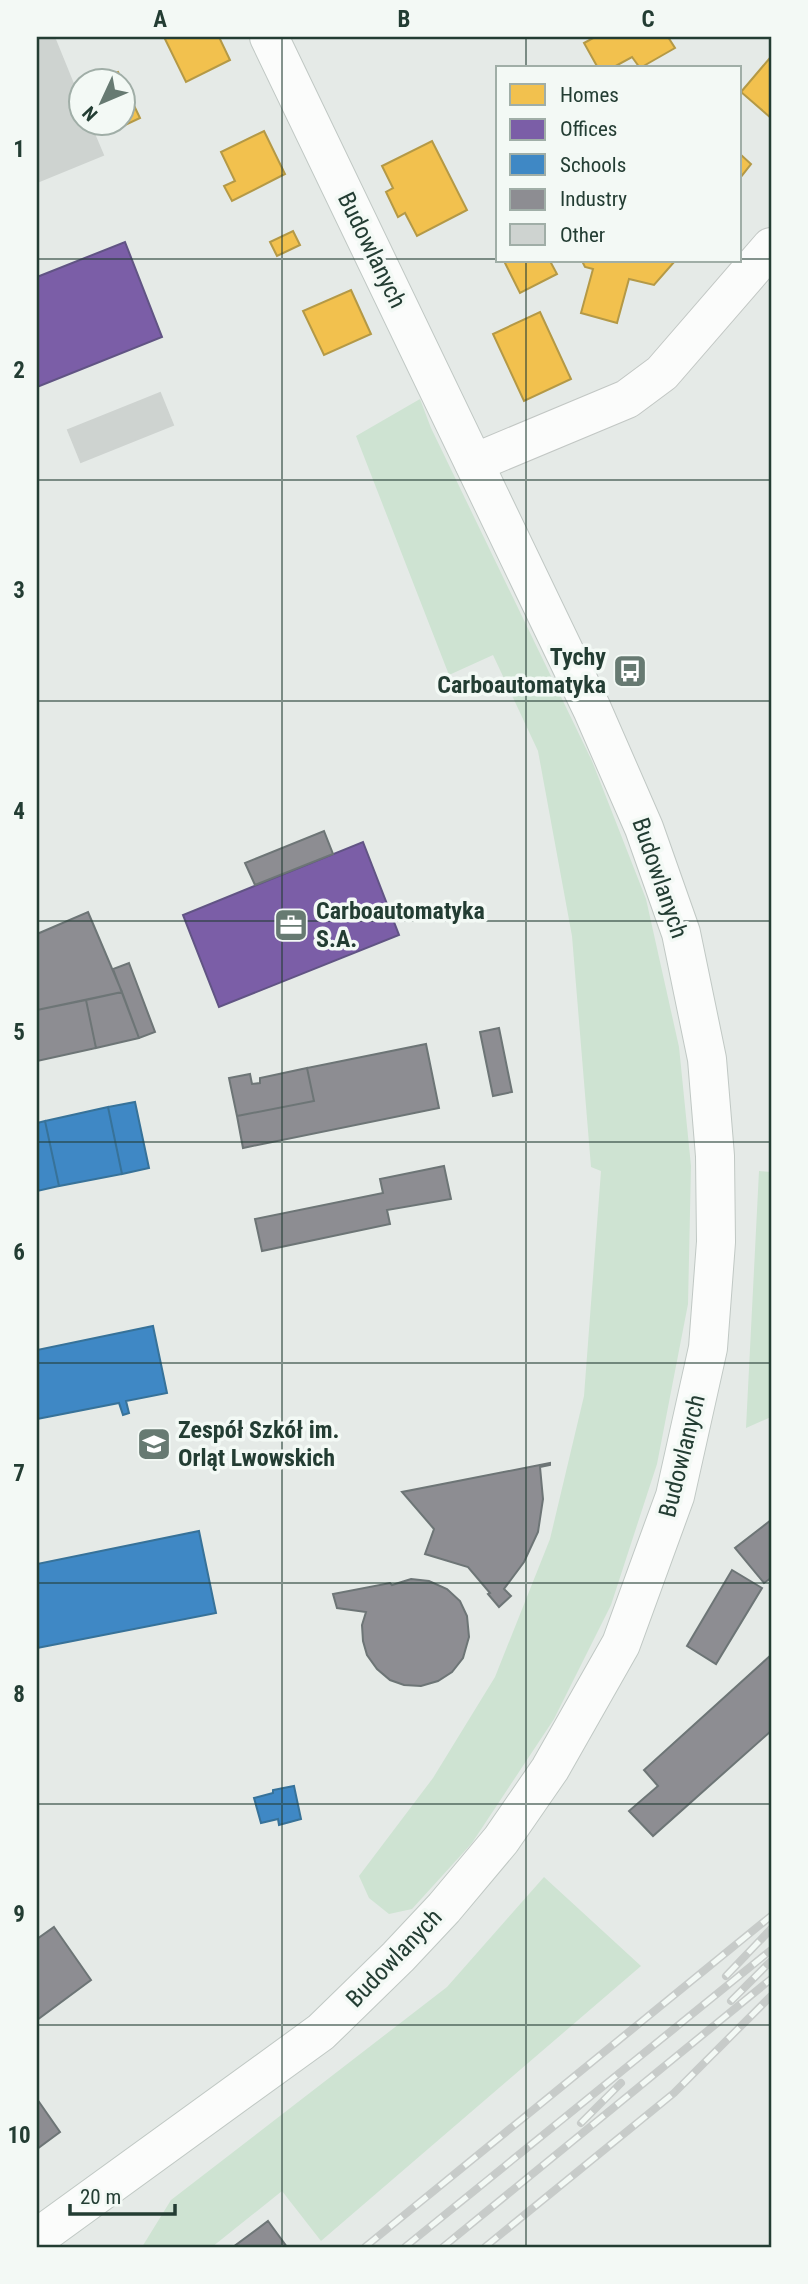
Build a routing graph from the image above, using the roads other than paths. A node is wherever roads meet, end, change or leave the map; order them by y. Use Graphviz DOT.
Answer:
graph roads {
  1 [pos="268,37"];
  2 [pos="771,247"];
  3 [pos="474,463"];
  4 [pos="37,2238"];
  1 -- 3 [label="street, Budowlanych"];
  2 -- 3 [label="street"];
  3 -- 4 [label="street, Budowlanych"];
}
